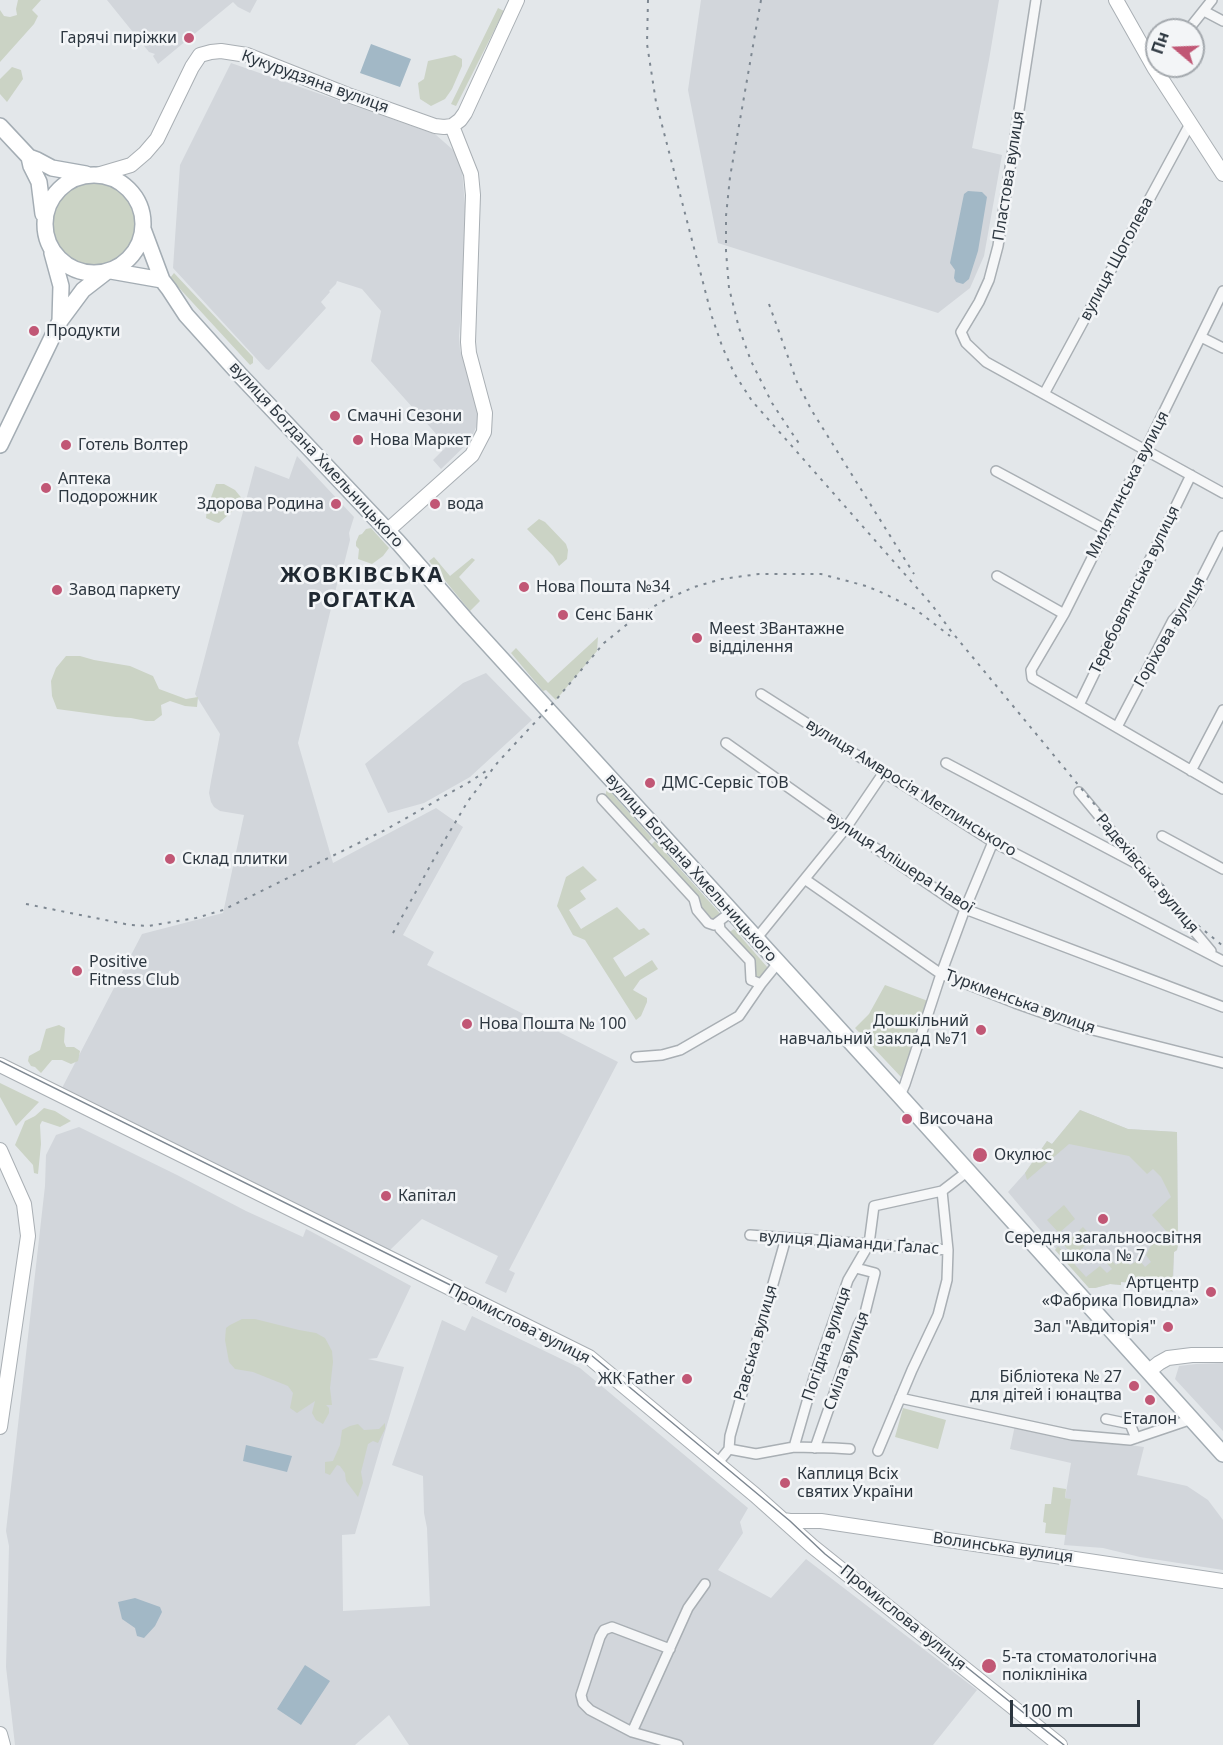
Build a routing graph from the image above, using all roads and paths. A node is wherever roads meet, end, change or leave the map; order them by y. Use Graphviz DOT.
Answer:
graph roads {
  1 [pos="517,0"];
  2 [pos="1036,0"];
  3 [pos="1116,0"];
  4 [pos="1212,0"];
  5 [pos="1204,11"];
  6 [pos="1198,18"];
  7 [pos="1223,21"];
  8 [pos="1145,48"];
  9 [pos="1163,78"];
  10 [pos="1190,124"];
  11 [pos="0,126"];
  12 [pos="452,126"];
  13 [pos="29,157"];
  14 [pos="1223,174"];
  15 [pos="93,175"];
  16 [pos="143,229"];
  17 [pos="45,231"];
  18 [pos="50,247"];
  19 [pos="108,272"];
  20 [pos="162,280"];
  21 [pos="1223,291"];
  22 [pos="60,321"];
  23 [pos="1201,337"];
  24 [pos="1223,348"];
  25 [pos="1044,394"];
  26 [pos="0,445"];
  27 [pos="1146,450"];
  28 [pos="996,471"];
  29 [pos="1191,475"];
  30 [pos="1223,493"];
  31 [pos="1106,530"];
  32 [pos="387,531"];
  33 [pos="1223,536"];
  34 [pos="997,576"];
  35 [pos="1064,614"];
  36 [pos="761,694"];
  37 [pos="1079,705"];
  38 [pos="1223,710"];
  39 [pos="1117,727"];
  40 [pos="726,743"];
  41 [pos="946,763"];
  42 [pos="1191,771"];
  43 [pos="884,772"];
  44 [pos="1223,789"];
  45 [pos="1078,792"];
  46 [pos="602,799"];
  47 [pos="846,828"];
  48 [pos="1162,836"];
  49 [pos="993,842"];
  50 [pos="1139,865"];
  51 [pos="1223,869"];
  52 [pos="806,880"];
  53 [pos="965,909"];
  54 [pos="731,912"];
  55 [pos="719,922"];
  56 [pos="756,939"];
  57 [pos="1219,959"];
  58 [pos="778,963"];
  59 [pos="941,974"];
  60 [pos="761,984"];
  61 [pos="1223,1007"];
  62 [pos="636,1057"];
  63 [pos="1223,1064"];
  64 [pos="0,1065"];
  65 [pos="900,1096"];
  66 [pos="0,1150"];
  67 [pos="968,1171"];
  68 [pos="942,1191"];
  69 [pos="750,1235"];
  70 [pos="786,1238"];
  71 [pos="869,1244"];
  72 [pos="948,1250"];
  73 [pos="856,1268"];
  74 [pos="1223,1355"];
  75 [pos="1149,1371"];
  76 [pos="900,1398"];
  77 [pos="1106,1419"];
  78 [pos="1192,1419"];
  79 [pos="0,1427"];
  80 [pos="1136,1438"];
  81 [pos="794,1447"];
  82 [pos="815,1448"];
  83 [pos="729,1449"];
  84 [pos="850,1449"];
  85 [pos="878,1451"];
  86 [pos="1223,1455"];
  87 [pos="717,1464"];
  88 [pos="783,1520"];
  89 [pos="1223,1581"];
  90 [pos="705,1584"];
  91 [pos="670,1649"];
  92 [pos="632,1732"];
  93 [pos="0,1734"];
  94 [pos="3,1745"];
  95 [pos="678,1745"];
  96 [pos="1060,1745"];
  1 -- 12 [label="main road"];
  2 -- 25 [label="street, Пластова вулиця"];
  3 -- 8 [label="main road"];
  4 -- 5 [label="street"];
  5 -- 6 [label="street"];
  5 -- 7 [label="street"];
  9 -- 10 [label="main road"];
  10 -- 14 [label="main road"];
  10 -- 25 [label="street, вулиця Щоголева"];
  11 -- 13 [label="main road"];
  12 -- 15 [label="main road, Кукурудзяна вулиця"];
  12 -- 32 [label="main road"];
  13 -- 15 [label="main road"];
  13 -- 17 [label="main road"];
  15 -- 16 [label="main road"];
  15 -- 17 [label="main road"];
  16 -- 19 [label="main road"];
  16 -- 20 [label="main road, вулиця Богдана Хмельницького"];
  17 -- 18 [label="main road"];
  18 -- 19 [label="main road"];
  18 -- 22 [label="main road"];
  19 -- 20 [label="main road"];
  19 -- 22 [label="main road"];
  20 -- 32 [label="main road, вулиця Богдана Хмельницького"];
  21 -- 23 [label="street, Милятинська вулиця"];
  22 -- 26 [label="main road"];
  23 -- 24 [label="street"];
  23 -- 27 [label="street, Милятинська вулиця"];
  25 -- 27 [label="street"];
  27 -- 29 [label="street"];
  27 -- 31 [label="street, Милятинська вулиця"];
  28 -- 31 [label="street"];
  29 -- 30 [label="street"];
  29 -- 37 [label="street, Теребовлянська вулиця"];
  31 -- 35 [label="street, Милятинська вулиця"];
  32 -- 54 [label="main road, вулиця Богдана Хмельницького"];
  33 -- 39 [label="street, Горіхова вулиця"];
  34 -- 35 [label="street"];
  35 -- 37 [label="street, Милятинська вулиця"];
  36 -- 43 [label="street, вулиця Амвросія Метлинського"];
  37 -- 39 [label="street"];
  38 -- 42 [label="street"];
  39 -- 42 [label="street"];
  40 -- 47 [label="street, вулиця Алішера Навої"];
  41 -- 50 [label="street"];
  42 -- 44 [label="street"];
  43 -- 47 [label="street"];
  43 -- 49 [label="street, вулиця Амвросія Метлинського"];
  45 -- 50 [label="street, Радехівська вулиця"];
  46 -- 55 [label="street"];
  47 -- 52 [label="street"];
  47 -- 53 [label="street, вулиця Алішера Навої"];
  48 -- 51 [label="street"];
  49 -- 53 [label="street"];
  49 -- 57 [label="street, вулиця Амвросія Метлинського"];
  50 -- 57 [label="street, Радехівська вулиця"];
  52 -- 56 [label="street"];
  52 -- 59 [label="street, Туркменська вулиця"];
  53 -- 59 [label="street"];
  53 -- 61 [label="street, вулиця Алішера Навої"];
  54 -- 55 [label="street"];
  54 -- 56 [label="main road, вулиця Богдана Хмельницького"];
  55 -- 60 [label="street"];
  56 -- 58 [label="main road, вулиця Богдана Хмельницького"];
  58 -- 60 [label="street"];
  58 -- 65 [label="main road, вулиця Богдана Хмельницького"];
  59 -- 63 [label="street, Туркменська вулиця"];
  59 -- 65 [label="street"];
  60 -- 62 [label="street"];
  64 -- 87 [label="main road, Промислова вулиця"];
  65 -- 67 [label="main road, вулиця Богдана Хмельницького"];
  66 -- 79 [label="main road"];
  67 -- 68 [label="street"];
  67 -- 75 [label="main road, вулиця Богдана Хмельницького"];
  68 -- 71 [label="street"];
  68 -- 72 [label="street"];
  69 -- 70 [label="street, вулиця Діаманди Ґалас"];
  70 -- 71 [label="street, вулиця Діаманди Ґалас"];
  70 -- 83 [label="street, Равська вулиця"];
  71 -- 72 [label="street, вулиця Діаманди Ґалас"];
  71 -- 73 [label="street, Погідна вулиця"];
  72 -- 76 [label="street"];
  73 -- 81 [label="street, Погідна вулиця"];
  73 -- 82 [label="street, Сміла вулиця"];
  74 -- 75 [label="main road"];
  75 -- 78 [label="main road, вулиця Богдана Хмельницького"];
  76 -- 80 [label="street"];
  76 -- 85 [label="street"];
  77 -- 80 [label="street"];
  78 -- 80 [label="street"];
  78 -- 86 [label="main road, вулиця Богдана Хмельницького"];
  81 -- 82 [label="street"];
  81 -- 83 [label="street"];
  82 -- 84 [label="street"];
  83 -- 87 [label="street"];
  87 -- 88 [label="main road, Промислова вулиця"];
  88 -- 89 [label="main road, Волинська вулиця"];
  88 -- 96 [label="main road, Промислова вулиця"];
  90 -- 91 [label="street"];
  91 -- 92 [label="street"];
  91 -- 92 [label="street"];
  92 -- 95 [label="street"];
  93 -- 94 [label="main road"];
}
